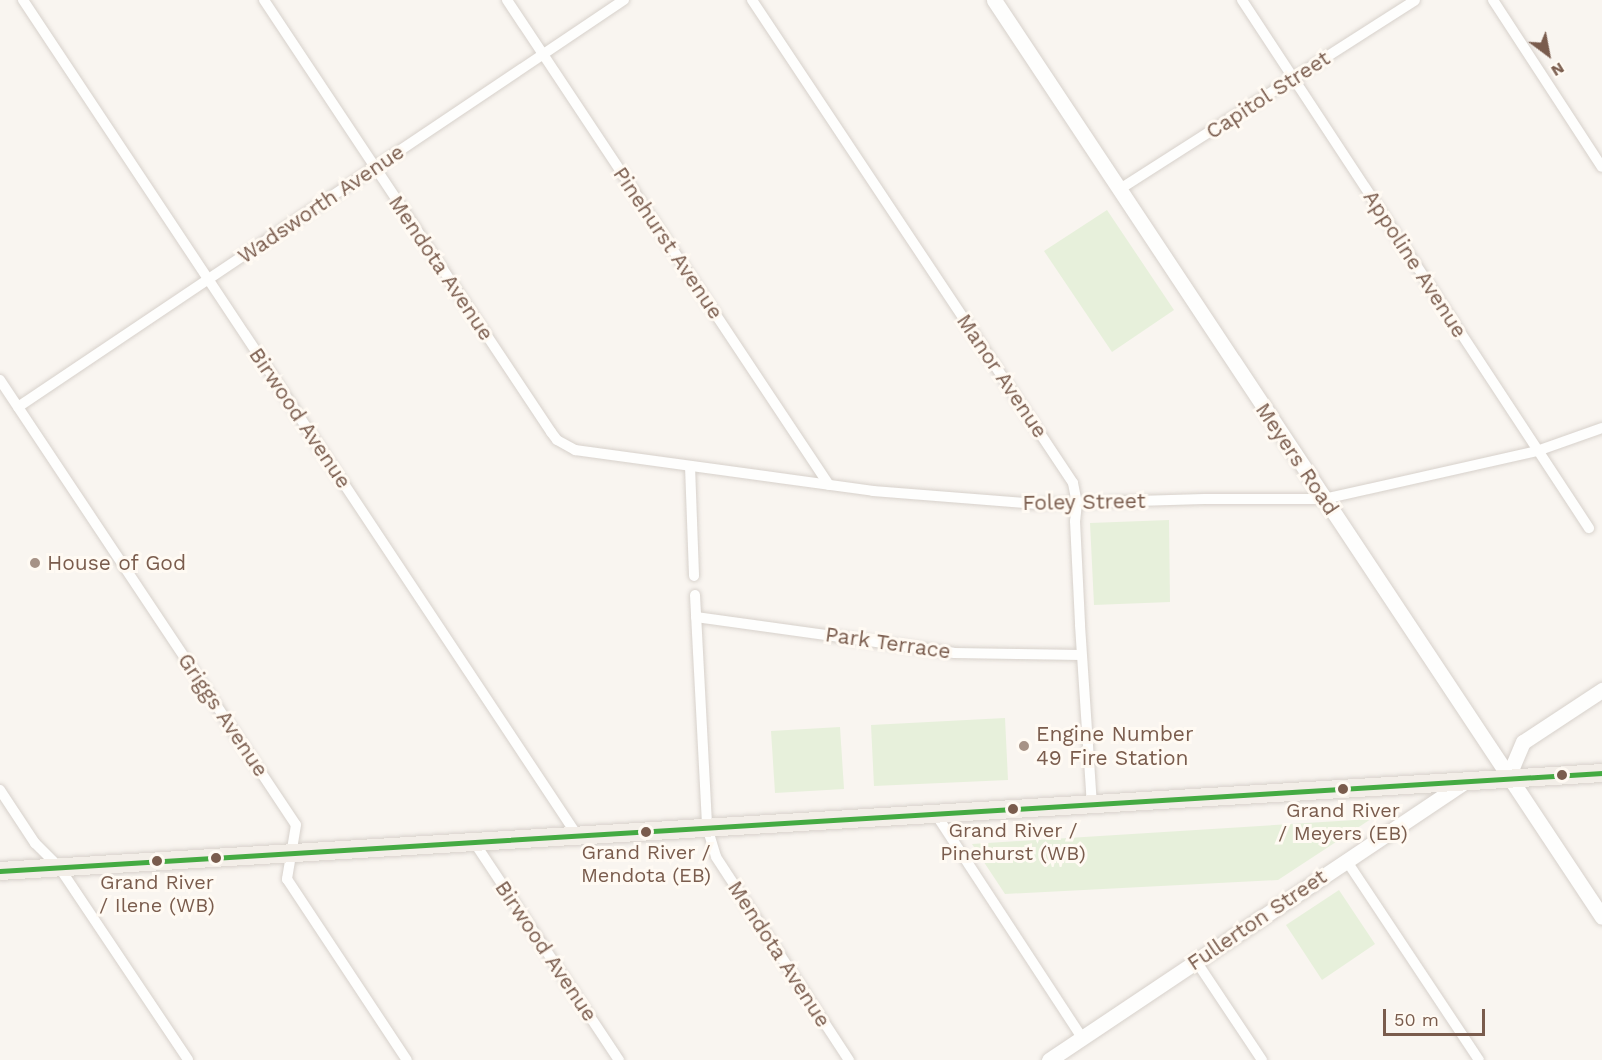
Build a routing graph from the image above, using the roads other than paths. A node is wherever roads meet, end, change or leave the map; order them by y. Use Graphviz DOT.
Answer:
graph roads {
  1 [pos="23,0"];
  2 [pos="264,0"];
  3 [pos="507,0"];
  4 [pos="624,0"];
  5 [pos="752,0"];
  6 [pos="994,0"];
  7 [pos="1242,0"];
  8 [pos="1415,0"];
  9 [pos="1493,0"];
  10 [pos="543,55"];
  11 [pos="1294,79"];
  12 [pos="1602,167"];
  13 [pos="375,168"];
  14 [pos="1120,189"];
  15 [pos="208,280"];
  16 [pos="0,380"];
  17 [pos="18,407"];
  18 [pos="1602,428"];
  19 [pos="561,443"];
  20 [pos="1537,451"];
  21 [pos="690,466"];
  22 [pos="829,485"];
  23 [pos="1324,499"];
  24 [pos="1077,503"];
  25 [pos="1589,528"];
  26 [pos="694,576"];
  27 [pos="695,595"];
  28 [pos="696,617"];
  29 [pos="1081,655"];
  30 [pos="1602,690"];
  31 [pos="1602,773"];
  32 [pos="1509,777"];
  33 [pos="1466,781"];
  34 [pos="0,790"];
  35 [pos="1092,804"];
  36 [pos="936,813"];
  37 [pos="707,827"];
  38 [pos="577,835"];
  39 [pos="474,842"];
  40 [pos="292,853"];
  41 [pos="1346,860"];
  42 [pos="59,867"];
  43 [pos="0,871"];
  44 [pos="1602,917"];
  45 [pos="1196,961"];
  46 [pos="1082,1038"];
  47 [pos="188,1060"];
  48 [pos="406,1060"];
  49 [pos="619,1060"];
  50 [pos="849,1060"];
  51 [pos="1049,1060"];
  52 [pos="1262,1060"];
  53 [pos="1479,1060"];
  1 -- 15 [label="street, Birwood Avenue"];
  2 -- 13 [label="street, Mendota Avenue"];
  3 -- 10 [label="street, Pinehurst Avenue"];
  4 -- 10 [label="street, Wadsworth Avenue"];
  5 -- 24 [label="street, Manor Avenue"];
  6 -- 14 [label="street, Meyers Road"];
  7 -- 11 [label="street, Appoline Avenue"];
  8 -- 11 [label="street, Capitol Street"];
  9 -- 12 [label="street"];
  10 -- 13 [label="street, Wadsworth Avenue"];
  10 -- 22 [label="street, Pinehurst Avenue"];
  11 -- 14 [label="street, Capitol Street"];
  11 -- 20 [label="street, Appoline Avenue"];
  13 -- 15 [label="street, Wadsworth Avenue"];
  13 -- 19 [label="street, Mendota Avenue"];
  14 -- 23 [label="street, Meyers Road"];
  15 -- 17 [label="street, Wadsworth Avenue"];
  15 -- 38 [label="street, Birwood Avenue"];
  16 -- 17 [label="street, Griggs Avenue"];
  17 -- 40 [label="street, Griggs Avenue"];
  18 -- 20 [label="street, Foley Street"];
  19 -- 21 [label="street, Foley Street"];
  20 -- 23 [label="street, Foley Street"];
  20 -- 25 [label="street, Appoline Avenue"];
  21 -- 22 [label="street, Foley Street"];
  21 -- 26 [label="street"];
  22 -- 24 [label="street, Foley Street"];
  23 -- 24 [label="street, Foley Street"];
  23 -- 32 [label="street, Meyers Road"];
  24 -- 29 [label="street, Manor Avenue"];
  27 -- 28 [label="street, Mendota Avenue"];
  28 -- 29 [label="street, Park Terrace"];
  28 -- 37 [label="street, Mendota Avenue"];
  29 -- 35 [label="street, Manor Avenue"];
  30 -- 32 [label="street"];
  31 -- 32 [label="main road"];
  32 -- 33 [label="main road"];
  32 -- 44 [label="street, Meyers Road"];
  33 -- 35 [label="main road"];
  33 -- 41 [label="street, Fullerton Street"];
  34 -- 42 [label="street"];
  35 -- 36 [label="main road"];
  36 -- 37 [label="main road"];
  36 -- 46 [label="street"];
  37 -- 38 [label="main road"];
  37 -- 50 [label="street, Mendota Avenue"];
  38 -- 39 [label="main road"];
  39 -- 40 [label="main road"];
  39 -- 49 [label="street, Birwood Avenue"];
  40 -- 42 [label="main road"];
  40 -- 48 [label="street, Griggs Avenue"];
  41 -- 45 [label="street, Fullerton Street"];
  41 -- 53 [label="street"];
  42 -- 43 [label="main road"];
  42 -- 47 [label="street"];
  45 -- 46 [label="street, Fullerton Street"];
  45 -- 52 [label="street"];
  46 -- 51 [label="street, Fullerton Street"];
}
